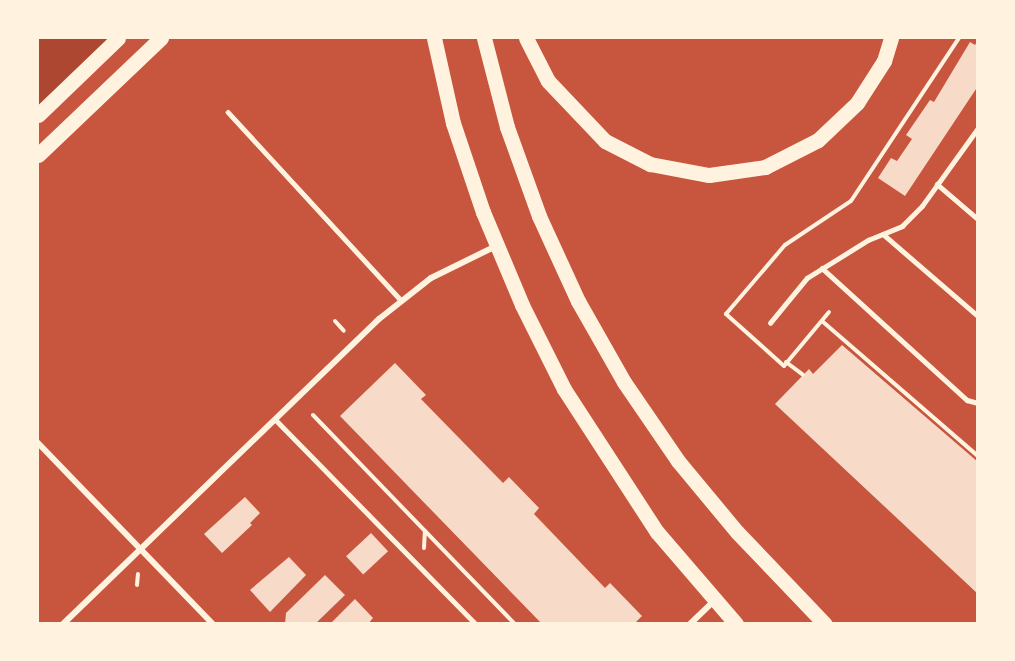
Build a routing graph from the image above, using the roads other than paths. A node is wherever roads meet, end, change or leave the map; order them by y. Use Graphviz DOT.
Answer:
graph roads {
  1 [pos="118,38"];
  2 [pos="161,38"];
  3 [pos="434,38"];
  4 [pos="484,38"];
  5 [pos="526,38"];
  6 [pos="891,38"];
  7 [pos="228,112"];
  8 [pos="38,115"];
  9 [pos="978,128"];
  10 [pos="38,155"];
  11 [pos="937,184"];
  12 [pos="978,219"];
  13 [pos="883,234"];
  14 [pos="497,246"];
  15 [pos="822,268"];
  16 [pos="401,300"];
  17 [pos="978,316"];
  18 [pos="770,323"];
  19 [pos="978,403"];
  20 [pos="275,419"];
  21 [pos="38,443"];
  22 [pos="140,549"];
  23 [pos="714,601"];
  24 [pos="63,624"];
  25 [pos="213,624"];
  26 [pos="476,624"];
  27 [pos="690,624"];
  28 [pos="724,624"];
  29 [pos="736,624"];
  30 [pos="825,624"];
  1 -- 8 [label="main road"];
  2 -- 10 [label="main road"];
  3 -- 14 [label="main road"];
  4 -- 30 [label="main road"];
  5 -- 6 [label="main road"];
  7 -- 16 [label="lane"];
  9 -- 11 [label="lane"];
  11 -- 12 [label="lane"];
  11 -- 13 [label="lane"];
  13 -- 15 [label="lane"];
  13 -- 17 [label="lane"];
  14 -- 16 [label="street"];
  14 -- 23 [label="main road"];
  15 -- 18 [label="lane"];
  15 -- 19 [label="lane"];
  16 -- 20 [label="street"];
  20 -- 22 [label="street"];
  20 -- 26 [label="lane"];
  21 -- 22 [label="street"];
  22 -- 24 [label="street"];
  22 -- 25 [label="street"];
  23 -- 27 [label="street"];
  23 -- 28 [label="main road"];
  23 -- 29 [label="main road"];
}
